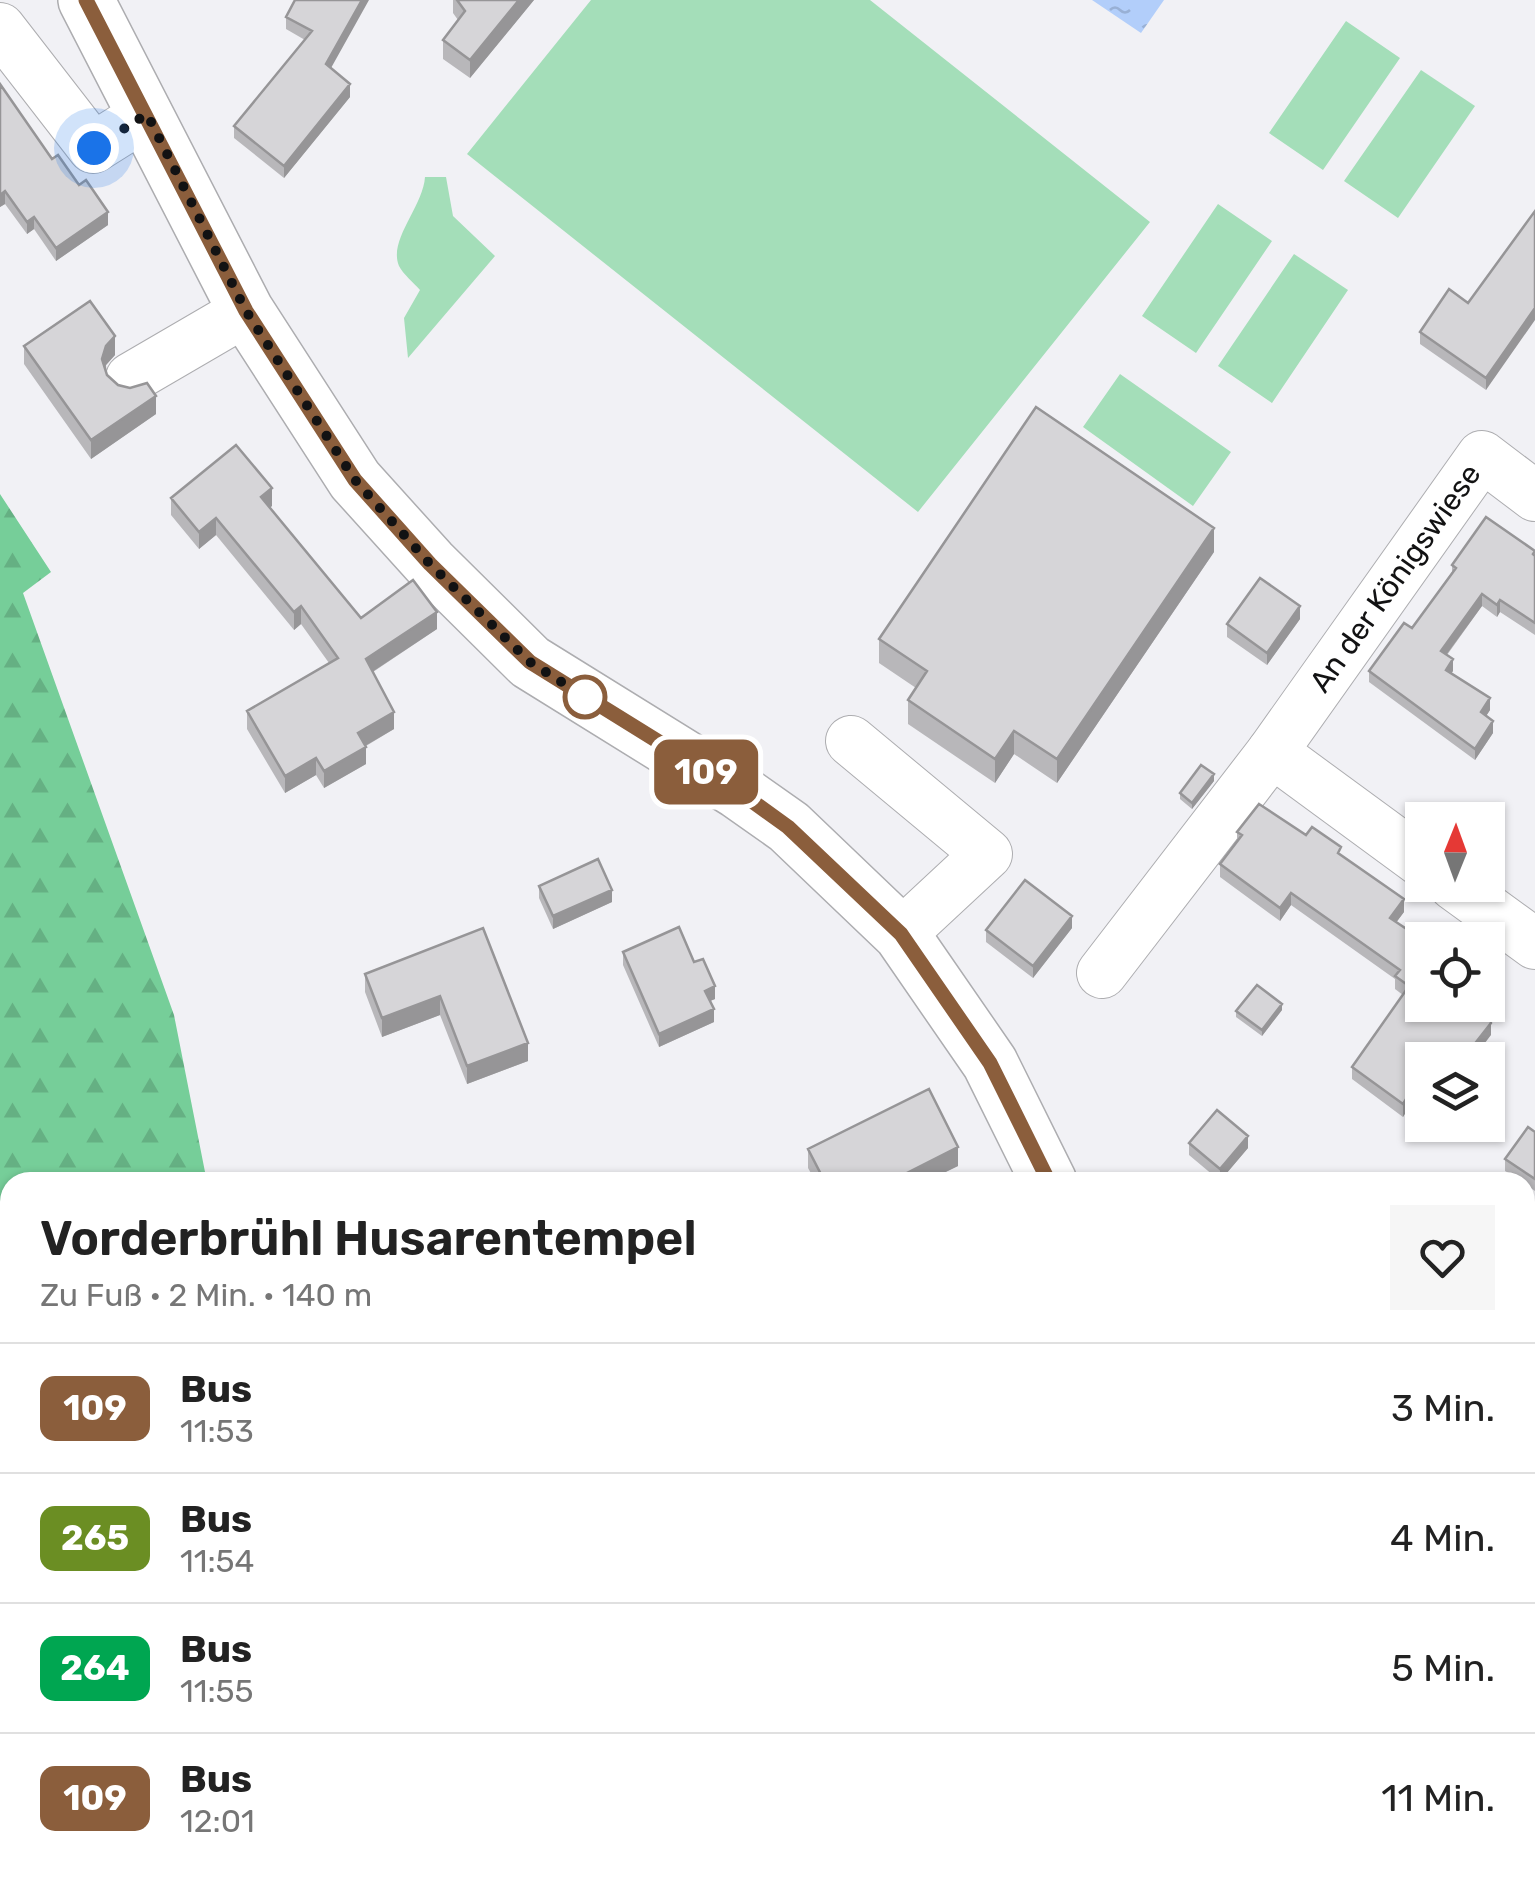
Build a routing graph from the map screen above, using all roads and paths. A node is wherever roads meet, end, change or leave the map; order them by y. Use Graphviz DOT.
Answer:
graph roads {
  1 [pos="86,0"];
  2 [pos="0,28"];
  3 [pos="147,114"];
  4 [pos="246,311"];
  5 [pos="131,378"];
  6 [pos="1535,496"];
  7 [pos="852,741"];
  8 [pos="1272,752"];
  9 [pos="1405,850"];
  10 [pos="1477,902"];
  11 [pos="901,934"];
  12 [pos="1535,944"];
  13 [pos="1102,973"];
  14 [pos="1044,1172"];
  1 -- 3 [label="main road"];
  2 -- 3 [label="street"];
  3 -- 4 [label="main road"];
  4 -- 5 [label="street"];
  4 -- 11 [label="main road"];
  6 -- 8 [label="street, An der Königswiese"];
  7 -- 11 [label="street"];
  8 -- 9 [label="street"];
  8 -- 13 [label="street, An der Königswiese"];
  10 -- 12 [label="street"];
  11 -- 14 [label="main road"];
}
